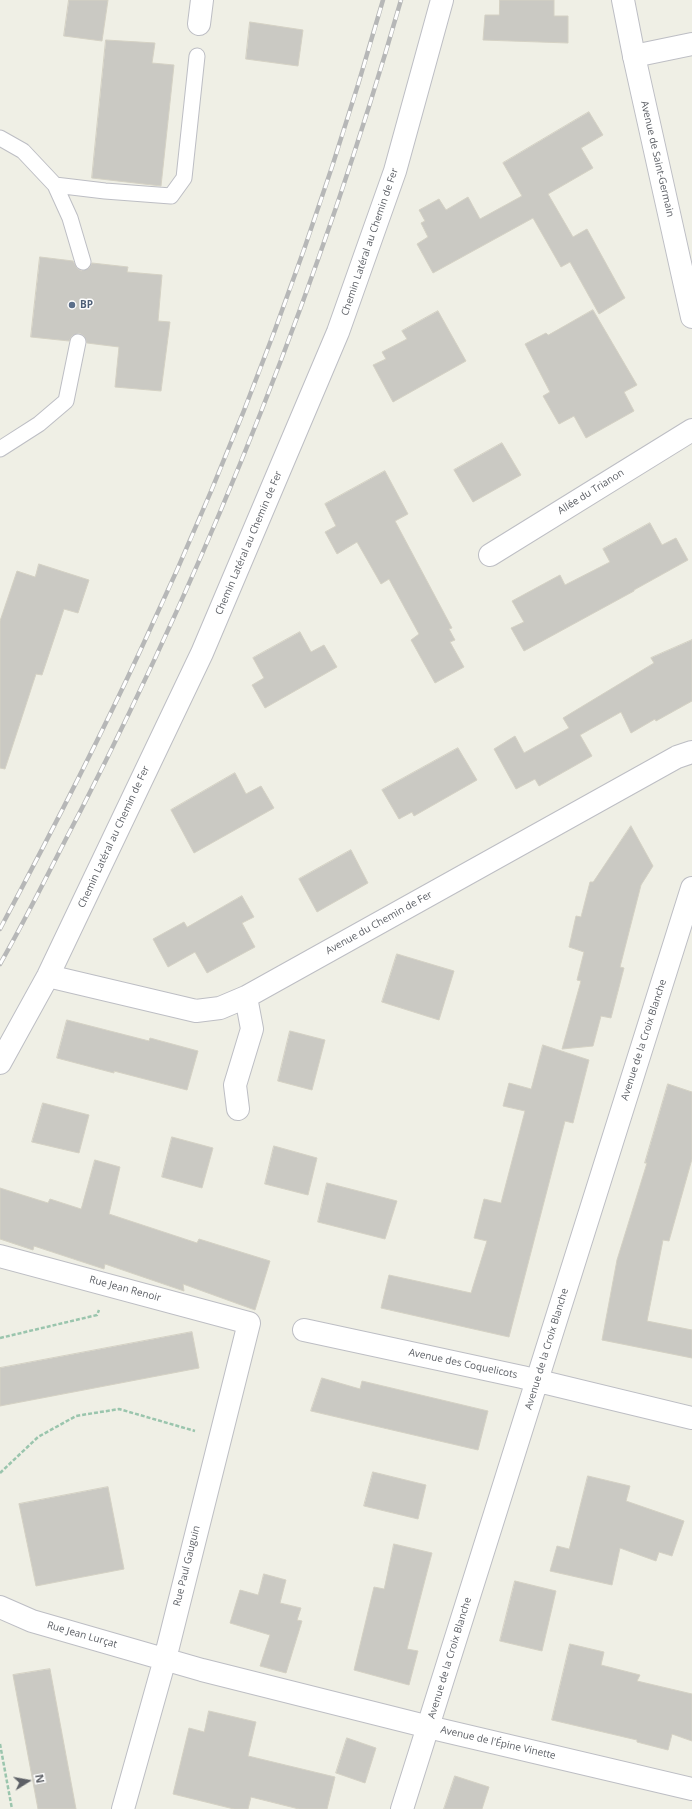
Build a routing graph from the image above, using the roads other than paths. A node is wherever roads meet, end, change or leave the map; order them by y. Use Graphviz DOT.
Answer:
graph roads {
  1 [pos="202,0"];
  2 [pos="442,0"];
  3 [pos="623,0"];
  4 [pos="199,24"];
  5 [pos="692,44"];
  6 [pos="196,56"];
  7 [pos="634,56"];
  8 [pos="0,138"];
  9 [pos="55,185"];
  10 [pos="83,262"];
  11 [pos="692,317"];
  12 [pos="78,342"];
  13 [pos="692,430"];
  14 [pos="0,448"];
  15 [pos="490,555"];
  16 [pos="692,752"];
  17 [pos="692,888"];
  18 [pos="48,976"];
  19 [pos="246,997"];
  20 [pos="0,1063"];
  21 [pos="238,1109"];
  22 [pos="0,1256"];
  23 [pos="249,1323"];
  24 [pos="304,1330"];
  25 [pos="537,1381"];
  26 [pos="692,1418"];
  27 [pos="0,1607"];
  28 [pos="165,1659"];
  29 [pos="428,1727"];
  30 [pos="692,1789"];
  31 [pos="123,1809"];
  32 [pos="402,1809"];
  1 -- 4 [label="street"];
  2 -- 18 [label="street, Chemin Latéral au Chemin de Fer"];
  3 -- 7 [label="street, Avenue de Saint-Germain"];
  5 -- 7 [label="street"];
  6 -- 9 [label="lane"];
  7 -- 11 [label="street, Avenue de Saint-Germain"];
  8 -- 9 [label="lane"];
  9 -- 10 [label="lane"];
  12 -- 14 [label="lane"];
  13 -- 15 [label="street, Allée du Trianon"];
  16 -- 19 [label="street, Avenue du Chemin de Fer"];
  17 -- 25 [label="street, Avenue de la Croix Blanche"];
  18 -- 19 [label="street, Avenue du Chemin de Fer"];
  18 -- 20 [label="street, Chemin Latéral au Chemin de Fer"];
  19 -- 21 [label="street"];
  22 -- 23 [label="street, Rue Jean Renoir"];
  23 -- 28 [label="street, Rue Paul Gauguin"];
  24 -- 25 [label="street, Avenue des Coquelicots"];
  25 -- 26 [label="street, Avenue des Coquelicots"];
  25 -- 29 [label="street, Avenue de la Croix Blanche"];
  27 -- 28 [label="street, Rue Jean Lurçat"];
  28 -- 29 [label="street, Avenue de l'Épine Vinette"];
  28 -- 31 [label="street, Rue Paul Gauguin"];
  29 -- 30 [label="street, Avenue de l'Épine Vinette"];
  29 -- 32 [label="street, Avenue de la Croix Blanche"];
}
